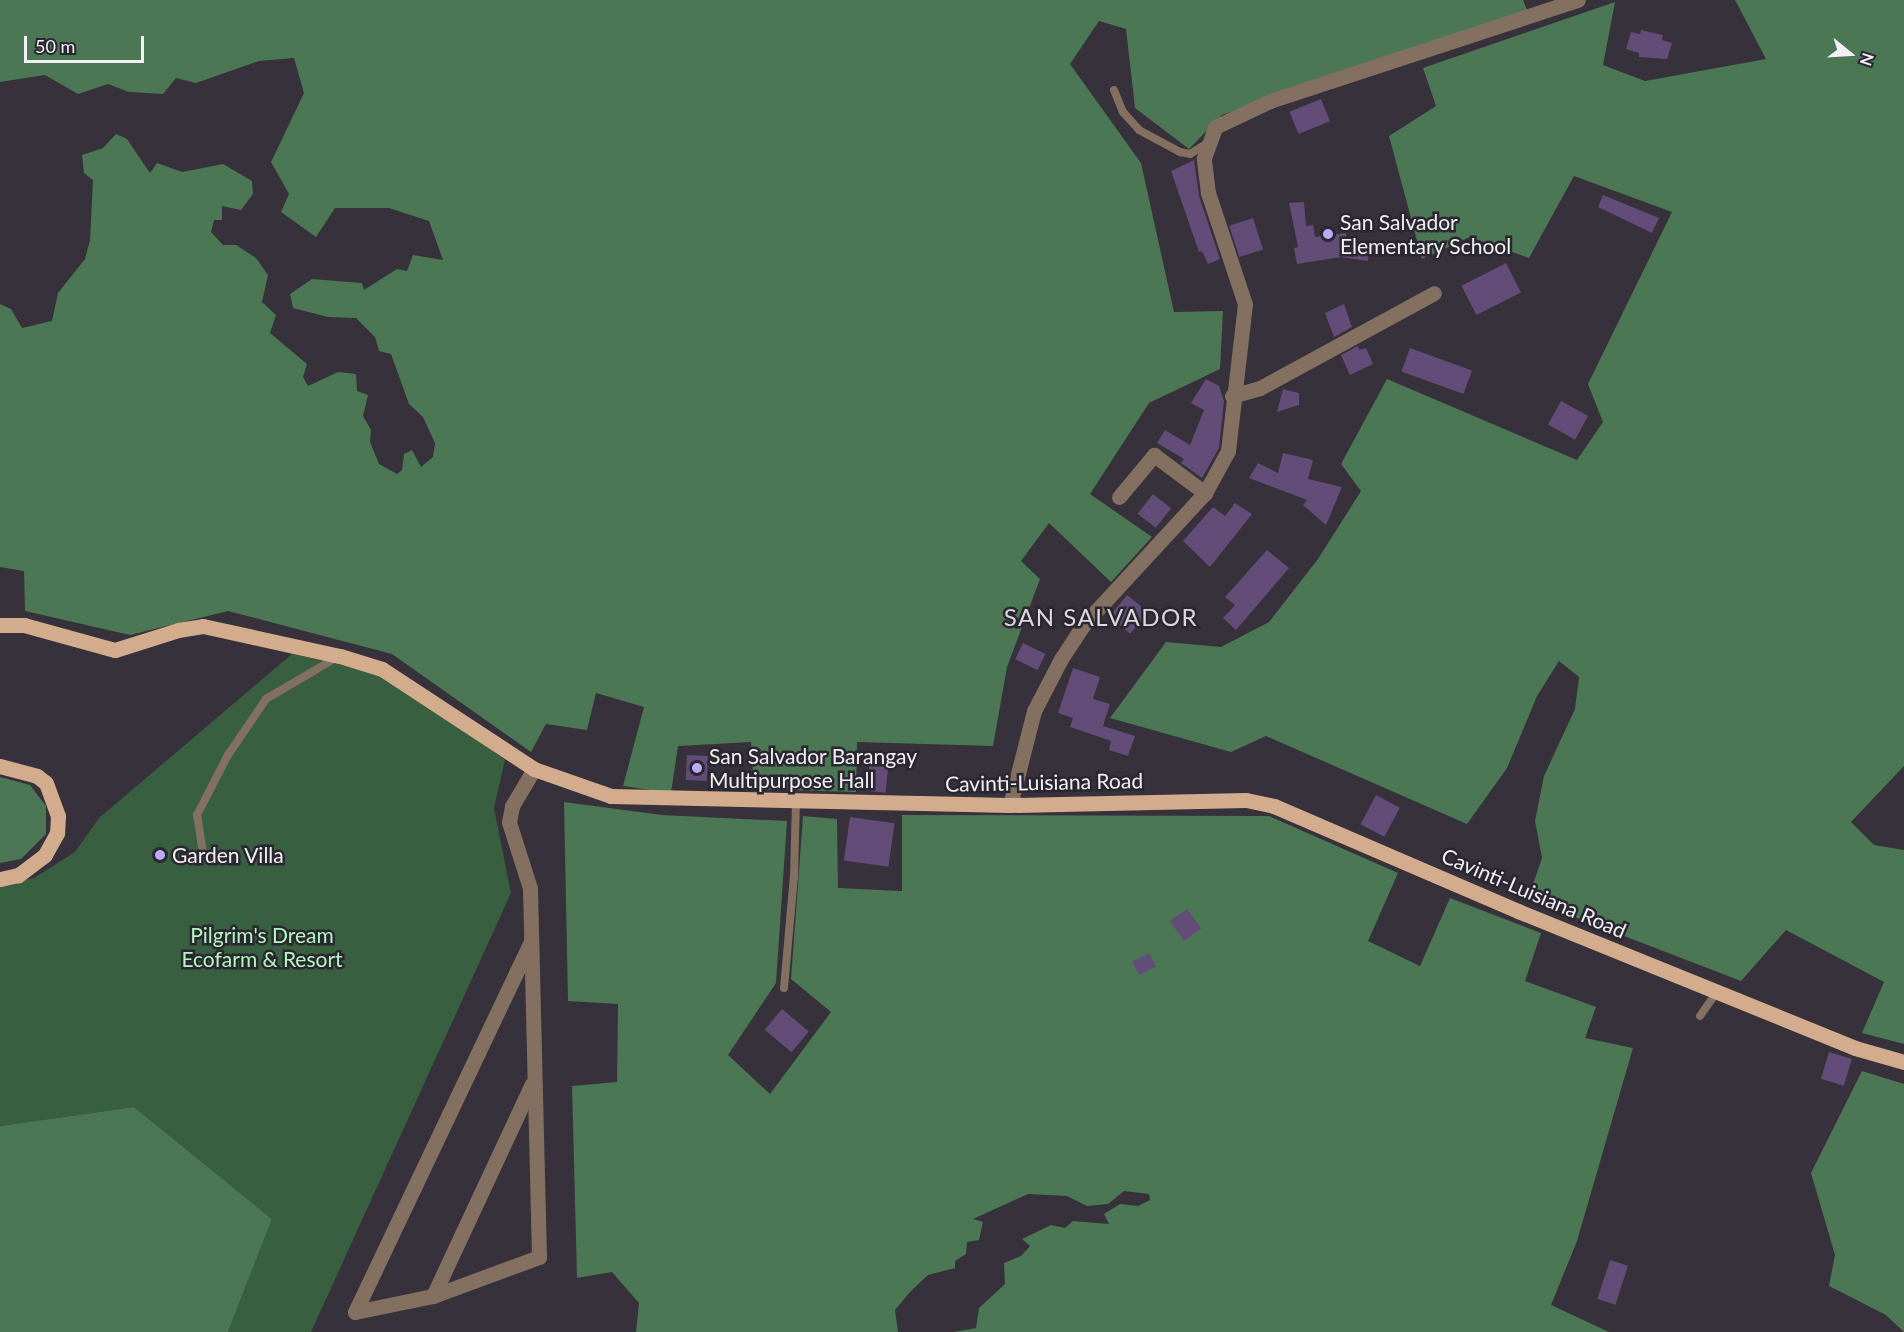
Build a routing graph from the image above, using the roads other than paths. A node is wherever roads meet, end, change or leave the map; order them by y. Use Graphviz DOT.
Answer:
graph roads {
  1 [pos="1578,0"];
  2 [pos="1114,90"];
  3 [pos="1210,141"];
  4 [pos="1434,293"];
  5 [pos="1232,396"];
  6 [pos="1205,493"];
  7 [pos="1119,497"];
  8 [pos="0,625"];
  9 [pos="340,656"];
  10 [pos="0,766"];
  11 [pos="534,769"];
  12 [pos="796,802"];
  13 [pos="1010,806"];
  14 [pos="204,859"];
  15 [pos="0,879"];
  16 [pos="531,940"];
  17 [pos="784,988"];
  18 [pos="1717,992"];
  19 [pos="1700,1016"];
  20 [pos="1904,1062"];
  21 [pos="534,1081"];
  22 [pos="434,1296"];
  1 -- 3 [label="street"];
  2 -- 3 [label="lane"];
  3 -- 5 [label="street"];
  4 -- 5 [label="street"];
  5 -- 6 [label="street"];
  6 -- 7 [label="street"];
  6 -- 13 [label="street"];
  8 -- 9 [label="main road, Cavinti-Luisiana Road"];
  9 -- 11 [label="main road, Cavinti-Luisiana Road"];
  9 -- 14 [label="lane"];
  10 -- 15 [label="main road"];
  11 -- 12 [label="main road, Cavinti-Luisiana Road"];
  11 -- 16 [label="street"];
  12 -- 13 [label="main road, Cavinti-Luisiana Road"];
  12 -- 17 [label="lane"];
  13 -- 18 [label="main road, Cavinti-Luisiana Road"];
  16 -- 21 [label="street"];
  16 -- 22 [label="street"];
  18 -- 19 [label="lane"];
  18 -- 20 [label="main road, Cavinti-Luisiana Road"];
  21 -- 22 [label="street"];
  21 -- 22 [label="street"];
}
